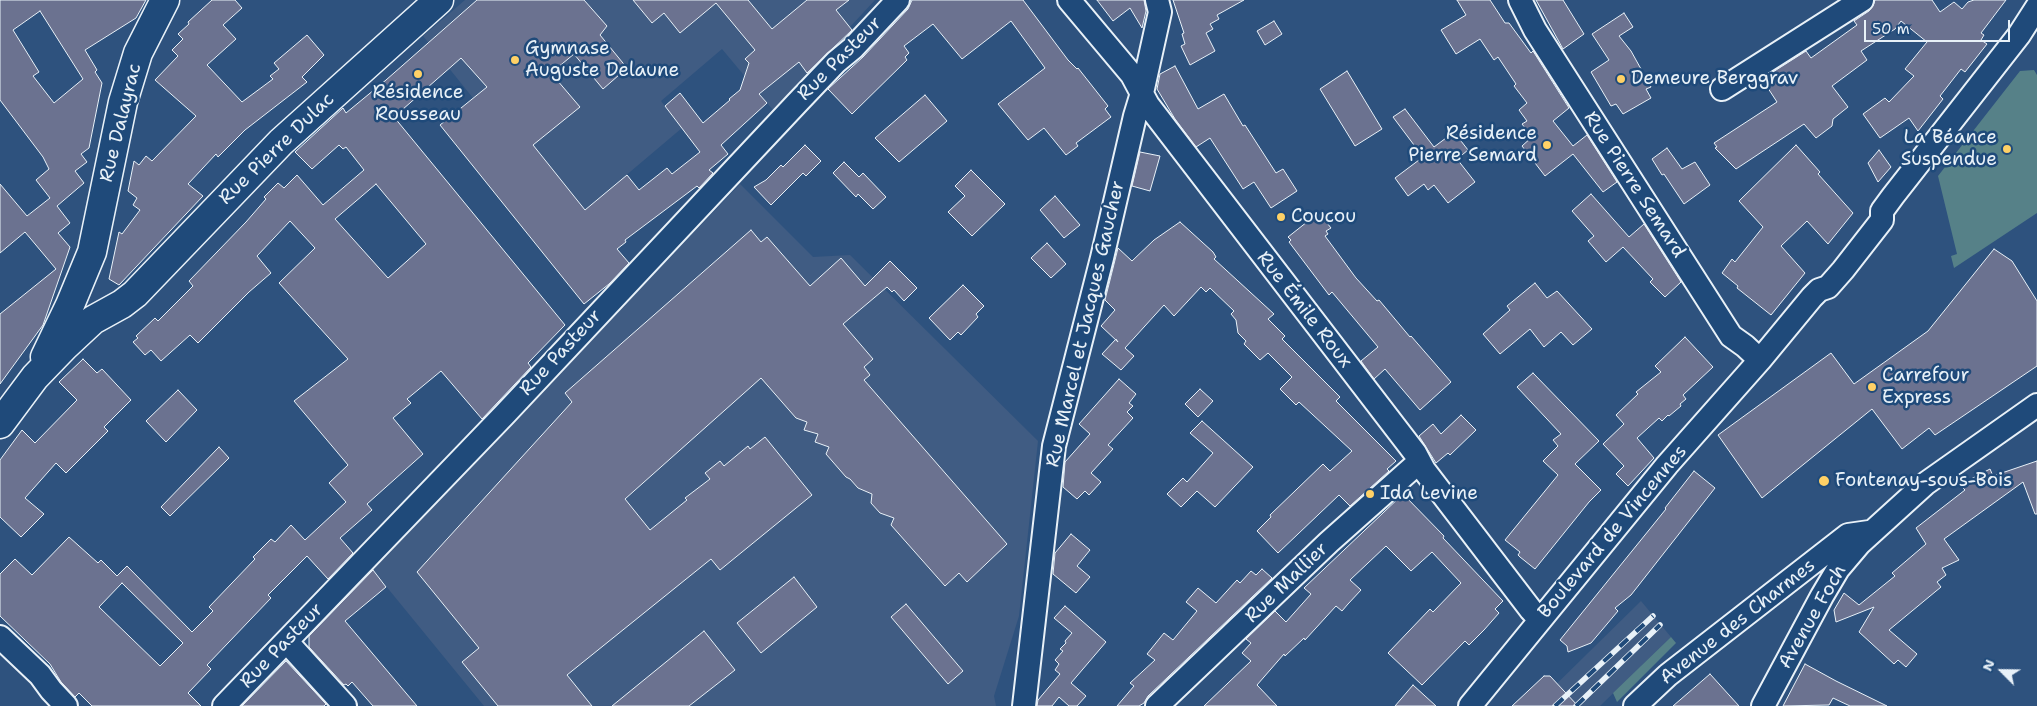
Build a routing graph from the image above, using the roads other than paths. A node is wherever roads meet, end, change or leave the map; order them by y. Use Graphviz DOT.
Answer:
graph roads {
  1 [pos="164,0"];
  2 [pos="439,0"];
  3 [pos="898,0"];
  4 [pos="1068,0"];
  5 [pos="1157,0"];
  6 [pos="1520,0"];
  7 [pos="1862,0"];
  8 [pos="2034,9"];
  9 [pos="1722,89"];
  10 [pos="1142,93"];
  11 [pos="92,252"];
  12 [pos="122,304"];
  13 [pos="1760,360"];
  14 [pos="35,377"];
  15 [pos="2037,405"];
  16 [pos="0,424"];
  17 [pos="1419,462"];
  18 [pos="1870,531"];
  19 [pos="1799,575"];
  20 [pos="1822,596"];
  21 [pos="1540,620"];
  22 [pos="0,637"];
  23 [pos="287,642"];
  24 [pos="66,706"];
  25 [pos="224,706"];
  26 [pos="345,706"];
  27 [pos="1024,706"];
  28 [pos="1157,706"];
  29 [pos="1470,706"];
  30 [pos="1635,706"];
  31 [pos="1763,706"];
  1 -- 11 [label="main road, Rue Dalayrac"];
  2 -- 12 [label="main road, Rue Pierre Dulac"];
  3 -- 23 [label="street, Rue Pasteur"];
  4 -- 10 [label="street, Rue Émile Roux"];
  5 -- 10 [label="street, Rue Marcel et Jacques Gaucher"];
  6 -- 13 [label="street, Rue Pierre Semard"];
  7 -- 9 [label="street"];
  8 -- 13 [label="street, Boulevard de Vincennes"];
  10 -- 17 [label="street, Rue Émile Roux"];
  10 -- 27 [label="street, Rue Marcel et Jacques Gaucher"];
  11 -- 12 [label="main road, Rue Dalayrac"];
  11 -- 14 [label="main road, Rue Dalayrac"];
  12 -- 14 [label="main road, Rue Dalayrac"];
  13 -- 21 [label="street, Boulevard de Vincennes"];
  14 -- 16 [label="main road, Rue Dalayrac"];
  15 -- 18 [label="street, Avenue Foch"];
  17 -- 21 [label="street, Rue Émile Roux"];
  17 -- 28 [label="street, Rue Mallier"];
  18 -- 19 [label="street, Avenue des Charmes"];
  18 -- 20 [label="street, Avenue Foch"];
  19 -- 20 [label="street"];
  19 -- 30 [label="street, Avenue des Charmes"];
  20 -- 31 [label="street, Avenue Foch"];
  21 -- 29 [label="street, Boulevard de Vincennes"];
  22 -- 24 [label="street"];
  23 -- 25 [label="street, Rue Pasteur"];
  23 -- 26 [label="street"];
}
